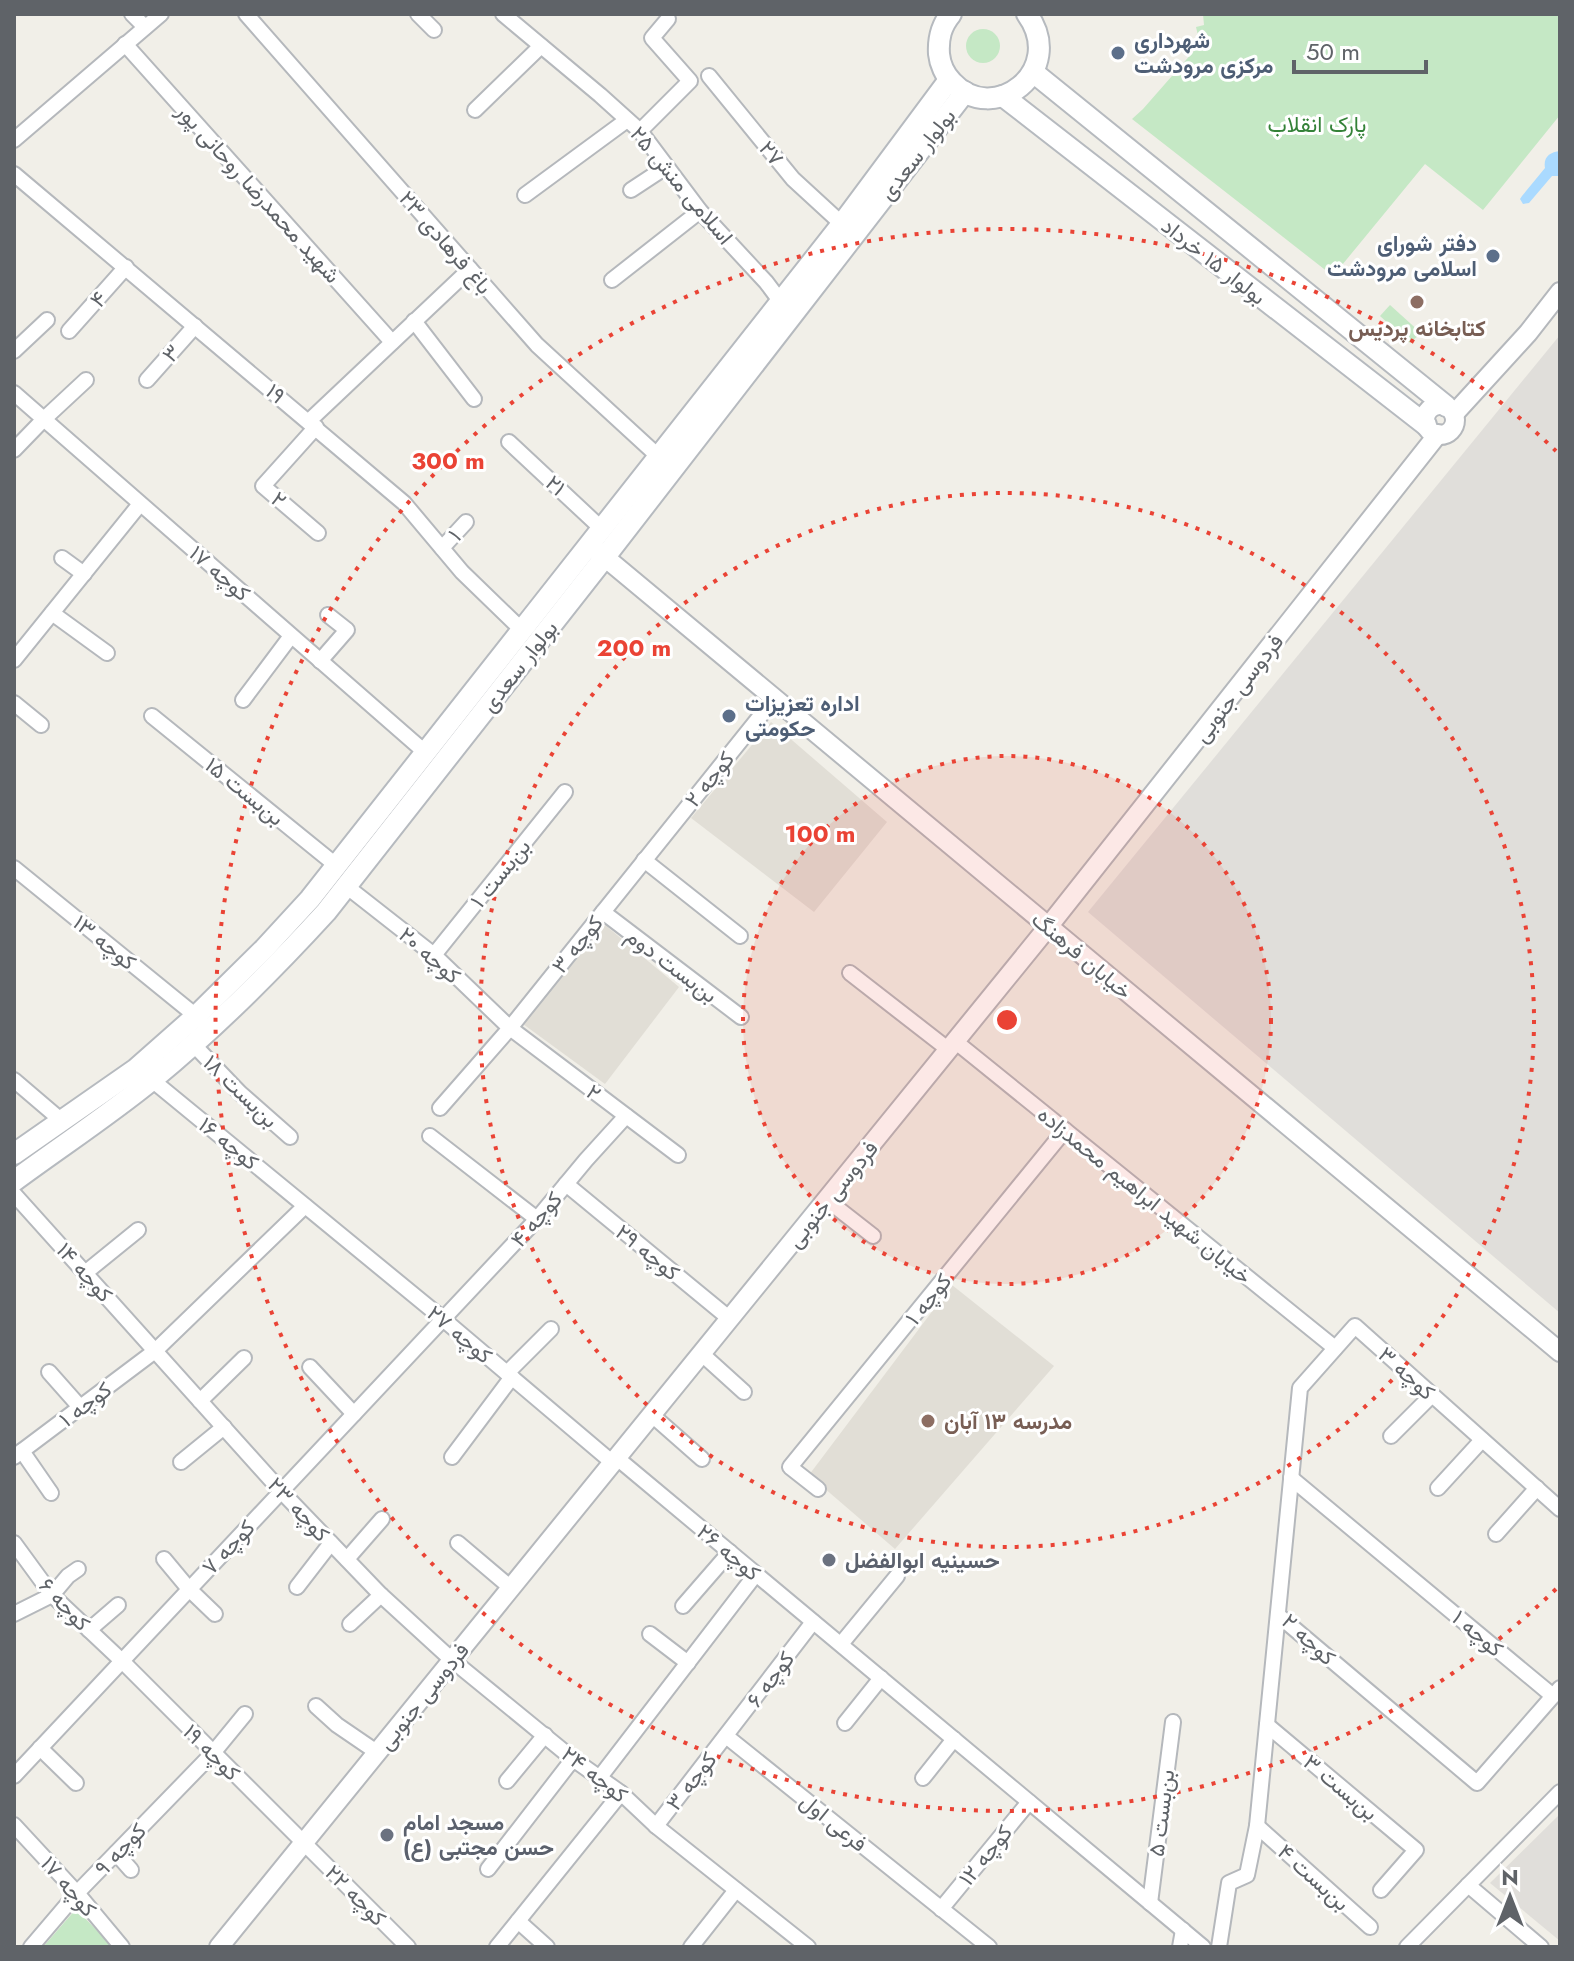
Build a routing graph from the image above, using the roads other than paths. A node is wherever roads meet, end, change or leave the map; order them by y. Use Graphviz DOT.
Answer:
graph roads {
  1 [pos="132,14"];
  2 [pos="161,14"];
  3 [pos="246,14"];
  4 [pos="418,14"];
  5 [pos="503,14"];
  6 [pos="1028,14"];
  7 [pos="942,17"];
  8 [pos="668,19"];
  9 [pos="145,27"];
  10 [pos="434,30"];
  11 [pos="125,44"];
  12 [pos="541,46"];
  13 [pos="1033,72"];
  14 [pos="709,76"];
  15 [pos="957,86"];
  16 [pos="1003,96"];
  17 [pos="475,110"];
  18 [pos="627,120"];
  19 [pos="640,131"];
  20 [pos="14,140"];
  21 [pos="666,167"];
  22 [pos="14,174"];
  23 [pos="631,190"];
  24 [pos="525,195"];
  25 [pos="700,211"];
  26 [pos="842,224"];
  27 [pos="126,267"];
  28 [pos="470,269"];
  29 [pos="612,280"];
  30 [pos="1560,292"];
  31 [pos="781,302"];
  32 [pos="47,320"];
  33 [pos="414,321"];
  34 [pos="195,326"];
  35 [pos="69,331"];
  36 [pos="392,342"];
  37 [pos="14,351"];
  38 [pos="86,380"];
  39 [pos="147,380"];
  40 [pos="14,393"];
  41 [pos="474,399"];
  42 [pos="1450,410"];
  43 [pos="44,419"];
  44 [pos="312,424"];
  45 [pos="1432,430"];
  46 [pos="509,442"];
  47 [pos="14,450"];
  48 [pos="659,457"];
  49 [pos="140,504"];
  50 [pos="466,522"];
  51 [pos="318,533"];
  52 [pos="599,544"];
  53 [pos="442,548"];
  54 [pos="62,558"];
  55 [pos="84,574"];
  56 [pos="52,613"];
  57 [pos="328,615"];
  58 [pos="522,630"];
  59 [pos="291,636"];
  60 [pos="107,653"];
  61 [pos="14,660"];
  62 [pos="320,661"];
  63 [pos="774,699"];
  64 [pos="243,700"];
  65 [pos="14,703"];
  66 [pos="152,716"];
  67 [pos="41,725"];
  68 [pos="426,753"];
  69 [pos="565,792"];
  70 [pos="644,860"];
  71 [pos="337,866"];
  72 [pos="14,868"];
  73 [pos="346,886"];
  74 [pos="603,912"];
  75 [pos="1048,927"];
  76 [pos="740,936"];
  77 [pos="434,955"];
  78 [pos="850,973"];
  79 [pos="196,1016"];
  80 [pos="741,1017"];
  81 [pos="510,1028"];
  82 [pos="193,1044"];
  83 [pos="952,1046"];
  84 [pos="14,1080"];
  85 [pos="152,1080"];
  86 [pos="440,1108"];
  87 [pos="626,1116"];
  88 [pos="62,1121"];
  89 [pos="1065,1130"];
  90 [pos="430,1136"];
  91 [pos="290,1137"];
  92 [pos="14,1154"];
  93 [pos="678,1155"];
  94 [pos="14,1181"];
  95 [pos="566,1184"];
  96 [pos="14,1194"];
  97 [pos="827,1200"];
  98 [pos="305,1206"];
  99 [pos="537,1219"];
  100 [pos="138,1230"];
  101 [pos="873,1236"];
  102 [pos="85,1273"];
  103 [pos="443,1319"];
  104 [pos="730,1319"];
  105 [pos="551,1329"];
  106 [pos="1335,1348"];
  107 [pos="155,1351"];
  108 [pos="1560,1352"];
  109 [pos="702,1354"];
  110 [pos="244,1358"];
  111 [pos="310,1367"];
  112 [pos="49,1372"];
  113 [pos="509,1375"];
  114 [pos="744,1392"];
  115 [pos="1432,1395"];
  116 [pos="200,1401"];
  117 [pos="80,1407"];
  118 [pos="354,1414"];
  119 [pos="652,1415"];
  120 [pos="224,1427"];
  121 [pos="1391,1436"];
  122 [pos="1482,1440"];
  123 [pos="17,1452"];
  124 [pos="452,1457"];
  125 [pos="702,1459"];
  126 [pos="615,1461"];
  127 [pos="181,1462"];
  128 [pos="1291,1478"];
  129 [pos="1438,1488"];
  130 [pos="1537,1488"];
  131 [pos="818,1489"];
  132 [pos="281,1491"];
  133 [pos="51,1493"];
  134 [pos="1560,1509"];
  135 [pos="382,1519"];
  136 [pos="1496,1534"];
  137 [pos="14,1543"];
  138 [pos="331,1543"];
  139 [pos="458,1543"];
  140 [pos="730,1552"];
  141 [pos="164,1559"];
  142 [pos="347,1559"];
  143 [pos="78,1569"];
  144 [pos="756,1574"];
  145 [pos="897,1576"];
  146 [pos="297,1587"];
  147 [pos="511,1588"];
  148 [pos="189,1589"];
  149 [pos="52,1595"];
  150 [pos="381,1595"];
  151 [pos="118,1605"];
  152 [pos="683,1606"];
  153 [pos="14,1614"];
  154 [pos="215,1614"];
  155 [pos="1278,1615"];
  156 [pos="813,1622"];
  157 [pos="350,1624"];
  158 [pos="89,1630"];
  159 [pos="650,1634"];
  160 [pos="841,1644"];
  161 [pos="452,1660"];
  162 [pos="122,1661"];
  163 [pos="688,1663"];
  164 [pos="881,1678"];
  165 [pos="1557,1692"];
  166 [pos="316,1706"];
  167 [pos="245,1714"];
  168 [pos="1173,1722"];
  169 [pos="845,1723"];
  170 [pos="1267,1725"];
  171 [pos="545,1735"];
  172 [pos="726,1736"];
  173 [pos="954,1739"];
  174 [pos="40,1748"];
  175 [pos="213,1753"];
  176 [pos="378,1753"];
  177 [pos="573,1759"];
  178 [pos="14,1776"];
  179 [pos="600,1777"];
  180 [pos="923,1778"];
  181 [pos="507,1781"];
  182 [pos="76,1783"];
  183 [pos="1560,1792"];
  184 [pos="621,1793"];
  185 [pos="1029,1802"];
  186 [pos="14,1825"];
  187 [pos="656,1826"];
  188 [pos="1257,1826"];
  189 [pos="304,1843"];
  190 [pos="116,1853"];
  191 [pos="488,1869"];
  192 [pos="131,1870"];
  193 [pos="1468,1885"];
  194 [pos="736,1890"];
  195 [pos="1381,1890"];
  196 [pos="77,1893"];
  197 [pos="1150,1903"];
  198 [pos="941,1909"];
  199 [pos="518,1921"];
  200 [pos="1370,1927"];
  201 [pos="1183,1930"];
  202 [pos="31,1947"];
  203 [pos="122,1947"];
  204 [pos="219,1947"];
  205 [pos="408,1947"];
  206 [pos="497,1947"];
  207 [pos="547,1947"];
  208 [pos="691,1947"];
  209 [pos="808,1947"];
  210 [pos="989,1947"];
  211 [pos="1180,1947"];
  212 [pos="1203,1947"];
  213 [pos="1219,1947"];
  214 [pos="1407,1947"];
  215 [pos="1541,1947"];
  1 -- 9 [label="street"];
  2 -- 9 [label="street"];
  3 -- 28 [label="street, باغ فرهادی ۲۳"];
  4 -- 10 [label="street"];
  5 -- 12 [label="street, اسلامی منش ۲۵"];
  6 -- 13 [label="main road"];
  7 -- 15 [label="main road"];
  8 -- 19 [label="street"];
  9 -- 11 [label="street"];
  11 -- 20 [label="street"];
  11 -- 36 [label="street, شهید محمدرضا روحانی پور"];
  12 -- 17 [label="street"];
  12 -- 18 [label="street, اسلامی منش ۲۵"];
  13 -- 16 [label="main road"];
  13 -- 42 [label="main road, بولوار ۱۵ خرداد"];
  14 -- 26 [label="street, ۲۷"];
  15 -- 16 [label="main road"];
  15 -- 26 [label="main road, بولوار سعدی"];
  15 -- 52 [label="main road, بولوار سعدی"];
  16 -- 45 [label="main road, بولوار ۱۵ خرداد"];
  18 -- 19 [label="street, اسلامی منش ۲۵"];
  18 -- 24 [label="street"];
  19 -- 21 [label="street, اسلامی منش ۲۵"];
  21 -- 23 [label="street"];
  21 -- 25 [label="street, اسلامی منش ۲۵"];
  22 -- 27 [label="street, ۱۹"];
  25 -- 29 [label="street"];
  25 -- 31 [label="street, اسلامی منش ۲۵"];
  26 -- 31 [label="main road, بولوار سعدی"];
  27 -- 34 [label="street, ۱۹"];
  27 -- 35 [label="street, ۴"];
  28 -- 33 [label="street"];
  28 -- 48 [label="street, باغ فرهادی ۲۳"];
  30 -- 42 [label="street"];
  31 -- 48 [label="main road, بولوار سعدی"];
  32 -- 37 [label="street"];
  33 -- 36 [label="street"];
  33 -- 41 [label="street"];
  34 -- 39 [label="street, ۳"];
  34 -- 44 [label="street, ۱۹"];
  36 -- 44 [label="street"];
  38 -- 43 [label="street"];
  40 -- 43 [label="street, کوچه ۱۷"];
  42 -- 45 [label="street, فردوسی جنوبی"];
  43 -- 47 [label="street"];
  43 -- 49 [label="street, کوچه ۱۷"];
  44 -- 51 [label="street, ۲"];
  44 -- 53 [label="street, ۱۹"];
  45 -- 75 [label="street, فردوسی جنوبی"];
  46 -- 52 [label="street, ۲۱"];
  48 -- 52 [label="main road, بولوار سعدی"];
  49 -- 55 [label="street"];
  49 -- 59 [label="street, کوچه ۱۷"];
  50 -- 53 [label="street, ۱"];
  52 -- 58 [label="main road, بولوار سعدی"];
  52 -- 63 [label="street, خیابان فرهنگ"];
  52 -- 73 [label="main road, بولوار سعدی"];
  53 -- 58 [label="street, ۱۹"];
  54 -- 55 [label="street"];
  55 -- 56 [label="street"];
  56 -- 60 [label="street"];
  56 -- 61 [label="street"];
  57 -- 62 [label="street"];
  58 -- 68 [label="main road, بولوار سعدی"];
  59 -- 62 [label="street, کوچه ۱۷"];
  59 -- 64 [label="street"];
  62 -- 68 [label="street, کوچه ۱۷"];
  63 -- 70 [label="street, کوچه ۲"];
  63 -- 75 [label="street, خیابان فرهنگ"];
  65 -- 67 [label="street"];
  66 -- 71 [label="street, بن‌بست ۱۵"];
  68 -- 71 [label="main road, بولوار سعدی"];
  69 -- 77 [label="street, بن‌بست ۱"];
  70 -- 74 [label="street, کوچه ۳"];
  70 -- 76 [label="street"];
  71 -- 79 [label="main road, بولوار سعدی"];
  72 -- 79 [label="street, کوچه ۱۳"];
  73 -- 77 [label="street, کوچه ۲۰"];
  73 -- 82 [label="main road, بولوار سعدی"];
  74 -- 80 [label="street, بن‌بست دوم"];
  74 -- 81 [label="street, کوچه ۳"];
  75 -- 83 [label="street, فردوسی جنوبی"];
  75 -- 108 [label="street, خیابان فرهنگ"];
  77 -- 81 [label="street, کوچه ۲۰"];
  78 -- 83 [label="street, خیابان شهید ابراهیم محمدزاده"];
  79 -- 88 [label="main road, بولوار سعدی"];
  81 -- 86 [label="street, کوچه ۳"];
  81 -- 87 [label="street, ۲"];
  82 -- 85 [label="main road, بولوار سعدی"];
  82 -- 91 [label="street, بن‌بست ۱۸"];
  83 -- 89 [label="street, خیابان شهید ابراهیم محمدزاده"];
  83 -- 97 [label="street, فردوسی جنوبی"];
  84 -- 88 [label="street"];
  85 -- 94 [label="main road, بولوار سعدی"];
  85 -- 98 [label="street, کوچه ۱۶"];
  87 -- 93 [label="street, ۲"];
  87 -- 95 [label="street, کوچه ۴"];
  88 -- 92 [label="main road, بولوار سعدی"];
  89 -- 106 [label="street, خیابان شهید ابراهیم محمدزاده"];
  89 -- 131 [label="street, کوچه ۱"];
  90 -- 99 [label="street"];
  95 -- 99 [label="street, کوچه ۴"];
  95 -- 104 [label="street, کوچه ۲۹"];
  96 -- 102 [label="street, کوچه ۱۴"];
  97 -- 101 [label="street"];
  97 -- 104 [label="street, فردوسی جنوبی"];
  98 -- 103 [label="street, کوچه ۲۷"];
  98 -- 107 [label="street, کوچه ۱"];
  99 -- 103 [label="street, کوچه ۴"];
  100 -- 102 [label="street"];
  102 -- 107 [label="street, کوچه ۱۴"];
  103 -- 113 [label="street, کوچه ۲۷"];
  103 -- 118 [label="street, کوچه ۷"];
  104 -- 109 [label="street, فردوسی جنوبی"];
  105 -- 113 [label="street"];
  106 -- 115 [label="street, کوچه ۳"];
  106 -- 128 [label="street, کوچه ۲"];
  107 -- 116 [label="street, کوچه ۲۳"];
  107 -- 117 [label="street, کوچه ۱"];
  109 -- 114 [label="street"];
  109 -- 119 [label="street, فردوسی جنوبی"];
  110 -- 116 [label="street"];
  111 -- 118 [label="street"];
  112 -- 117 [label="street"];
  113 -- 124 [label="street"];
  113 -- 126 [label="street, کوچه ۲۷"];
  115 -- 121 [label="street"];
  115 -- 122 [label="street, کوچه ۳"];
  116 -- 120 [label="street, کوچه ۲۳"];
  117 -- 123 [label="street, کوچه ۱"];
  118 -- 132 [label="street, کوچه ۷"];
  119 -- 125 [label="street"];
  119 -- 126 [label="street, فردوسی جنوبی"];
  120 -- 127 [label="street"];
  120 -- 132 [label="street, کوچه ۲۳"];
  122 -- 129 [label="street"];
  122 -- 130 [label="street"];
  123 -- 133 [label="street"];
  126 -- 140 [label="street, کوچه ۲۶"];
  126 -- 147 [label="street, فردوسی جنوبی"];
  128 -- 155 [label="street, کوچه ۲"];
  128 -- 165 [label="street, کوچه ۱"];
  130 -- 134 [label="street"];
  130 -- 136 [label="street"];
  132 -- 138 [label="street, کوچه ۲۳"];
  132 -- 148 [label="street, کوچه ۷"];
  135 -- 142 [label="street"];
  137 -- 149 [label="street, کوچه ۶"];
  138 -- 142 [label="street, کوچه ۲۳"];
  138 -- 146 [label="street"];
  139 -- 147 [label="street"];
  140 -- 144 [label="street, کوچه ۲۶"];
  140 -- 152 [label="street"];
  141 -- 148 [label="street"];
  142 -- 150 [label="street, کوچه ۲۳"];
  143 -- 149 [label="street"];
  144 -- 156 [label="street, کوچه ۲۶"];
  144 -- 163 [label="street"];
  145 -- 160 [label="street"];
  147 -- 161 [label="street, فردوسی جنوبی"];
  148 -- 154 [label="street"];
  148 -- 162 [label="street, کوچه ۷"];
  149 -- 153 [label="street"];
  149 -- 158 [label="street, کوچه ۶"];
  150 -- 157 [label="street"];
  150 -- 161 [label="street, کوچه ۲۳"];
  151 -- 158 [label="street"];
  155 -- 165 [label="street, کوچه ۲"];
  155 -- 170 [label="street"];
  156 -- 160 [label="street, کوچه ۲۶"];
  156 -- 172 [label="street, کوچه ۶"];
  158 -- 162 [label="street, کوچه ۶"];
  159 -- 163 [label="street"];
  160 -- 164 [label="street"];
  161 -- 171 [label="street, کوچه ۲۴"];
  161 -- 176 [label="street, فردوسی جنوبی"];
  162 -- 174 [label="street, کوچه ۷"];
  162 -- 175 [label="street, کوچه ۱۹"];
  163 -- 179 [label="street"];
  164 -- 169 [label="street"];
  164 -- 173 [label="street"];
  166 -- 176 [label="street"];
  167 -- 175 [label="street, کوچه ۹"];
  168 -- 197 [label="street, بن‌بست ۵"];
  170 -- 188 [label="street"];
  170 -- 195 [label="street, بن‌بست ۳"];
  171 -- 177 [label="street, کوچه ۲۴"];
  171 -- 181 [label="street"];
  172 -- 187 [label="street, کوچه ۳"];
  172 -- 198 [label="street, فرعی اول"];
  173 -- 180 [label="street"];
  173 -- 185 [label="street"];
  174 -- 178 [label="street, کوچه ۷"];
  174 -- 182 [label="street"];
  175 -- 189 [label="street, کوچه ۱۹"];
  175 -- 190 [label="street, کوچه ۹"];
  176 -- 189 [label="street, فردوسی جنوبی"];
  177 -- 179 [label="street, کوچه ۲۴"];
  177 -- 191 [label="street"];
  179 -- 184 [label="street, کوچه ۲۴"];
  183 -- 193 [label="street"];
  184 -- 187 [label="street, کوچه ۲۴"];
  184 -- 199 [label="street"];
  185 -- 197 [label="street"];
  185 -- 198 [label="street, کوچه ۱۲"];
  186 -- 196 [label="street, کوچه ۱۷"];
  187 -- 194 [label="street, کوچه ۲۴"];
  188 -- 200 [label="street, بن‌بست ۴"];
  188 -- 213 [label="street"];
  189 -- 204 [label="street, فردوسی جنوبی"];
  189 -- 205 [label="street, کوچه ۲۲"];
  190 -- 192 [label="street"];
  190 -- 196 [label="street, کوچه ۹"];
  193 -- 214 [label="street"];
  193 -- 215 [label="street"];
  194 -- 208 [label="street"];
  194 -- 209 [label="street"];
  196 -- 202 [label="street, کوچه ۹"];
  196 -- 203 [label="street, کوچه ۱۷"];
  197 -- 201 [label="street"];
  198 -- 210 [label="street"];
  199 -- 206 [label="street"];
  199 -- 207 [label="street"];
  201 -- 211 [label="street"];
  201 -- 212 [label="street"];
}
